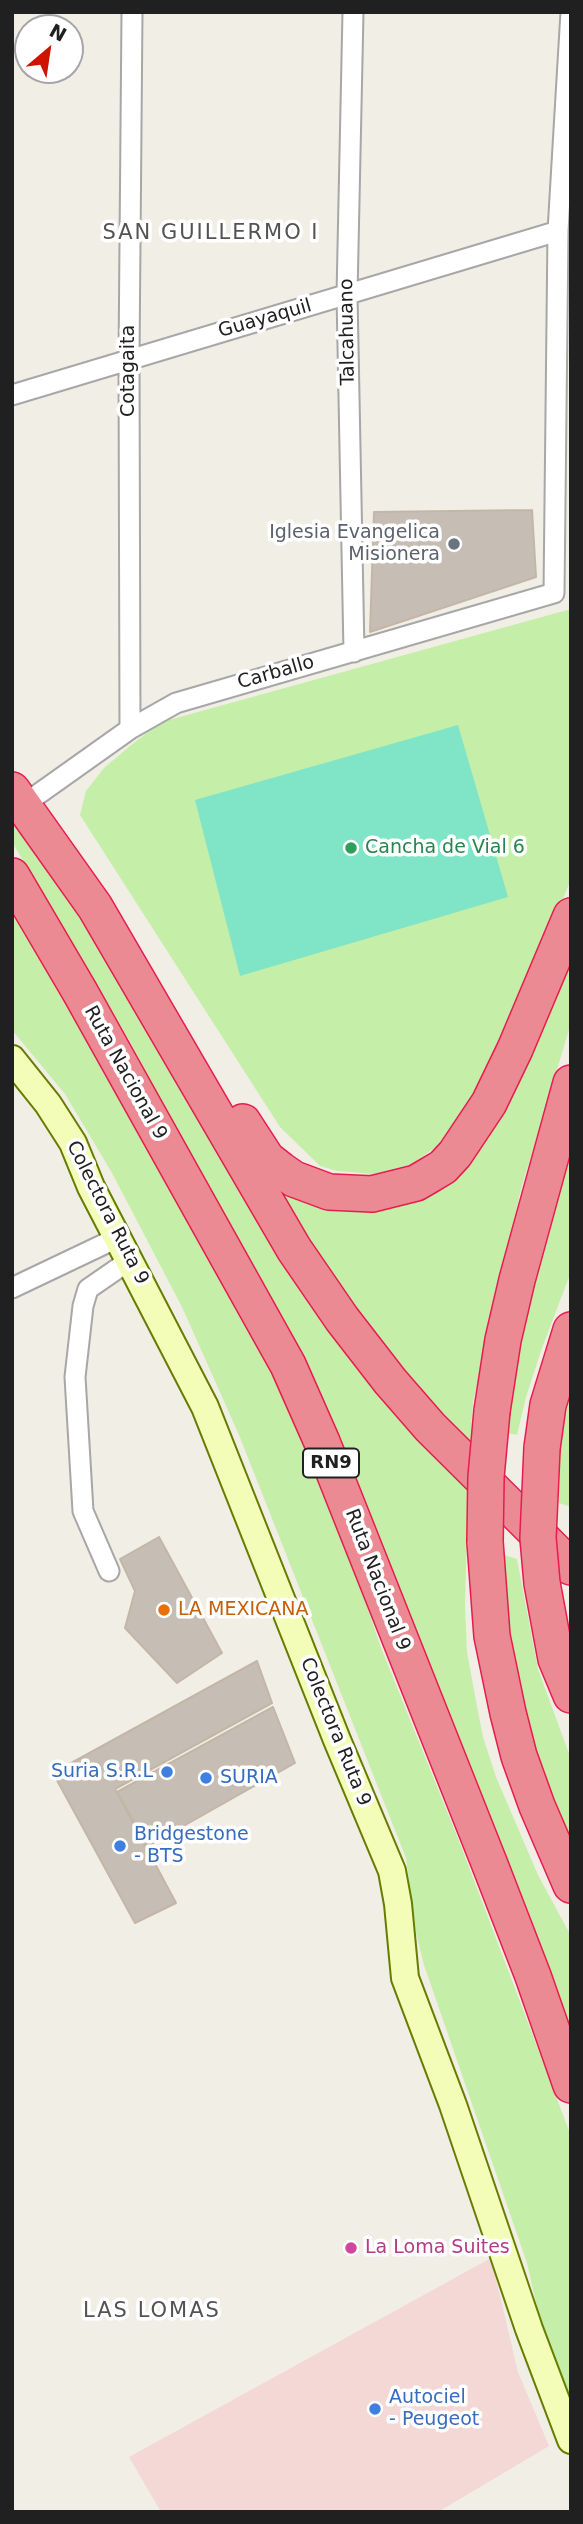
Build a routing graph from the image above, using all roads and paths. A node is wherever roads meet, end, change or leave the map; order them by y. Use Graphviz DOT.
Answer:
graph roads {
  1 [pos="132,12"];
  2 [pos="353,12"];
  3 [pos="570,12"];
  4 [pos="566,170"];
  5 [pos="558,231"];
  6 [pos="347,295"];
  7 [pos="129,358"];
  8 [pos="12,395"];
  9 [pos="354,652"];
  10 [pos="130,729"];
  11 [pos="18,797"];
  12 [pos="12,876"];
  13 [pos="94,907"];
  14 [pos="571,916"];
  15 [pos="12,1059"];
  16 [pos="571,1083"];
  17 [pos="124,1249"];
  18 [pos="12,1288"];
  19 [pos="571,1330"];
  20 [pos="109,1571"];
  21 [pos="556,1575"];
  22 [pos="571,1695"];
  23 [pos="571,1885"];
  24 [pos="571,2085"];
  25 [pos="571,2440"];
  1 -- 7 [label="street, Cotagaita"];
  2 -- 6 [label="street, Talcahuano"];
  3 -- 4 [label="street"];
  4 -- 5 [label="street"];
  5 -- 6 [label="street, Guayaquil"];
  5 -- 9 [label="street, Carballo"];
  6 -- 7 [label="street, Guayaquil"];
  6 -- 9 [label="street, Talcahuano"];
  7 -- 8 [label="street, Guayaquil"];
  7 -- 10 [label="street, Cotagaita"];
  9 -- 10 [label="street, Carballo"];
  10 -- 11 [label="street, Carballo"];
  11 -- 13 [label="highway"];
  12 -- 24 [label="highway, Ruta Nacional 9 / RN9"];
  13 -- 14 [label="highway"];
  13 -- 21 [label="highway"];
  15 -- 17 [label="street, Colectora Ruta 9"];
  16 -- 23 [label="highway, bridge"];
  17 -- 18 [label="street"];
  17 -- 20 [label="street"];
  17 -- 25 [label="street, Colectora Ruta 9"];
  19 -- 21 [label="highway, bridge"];
  21 -- 22 [label="highway"];
}
